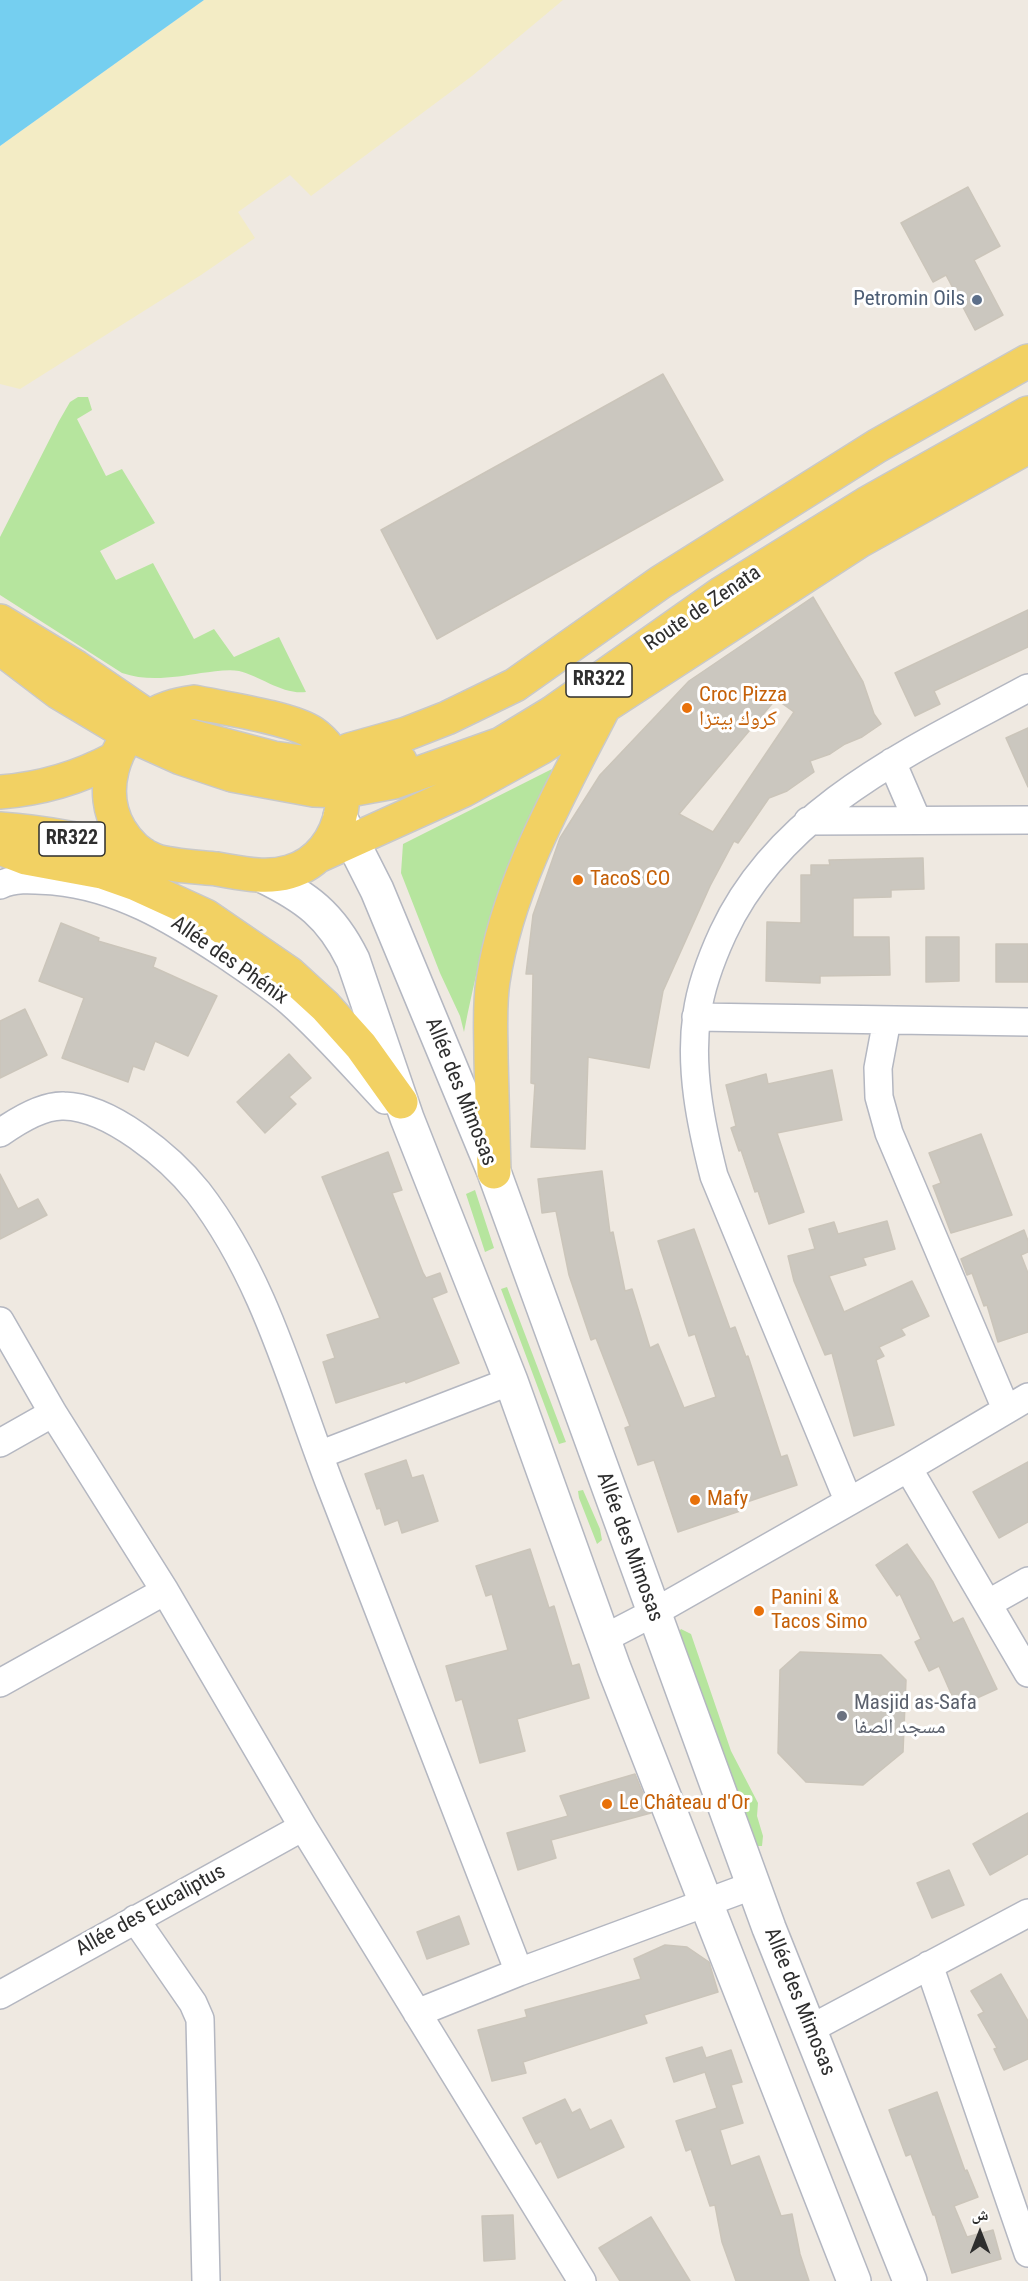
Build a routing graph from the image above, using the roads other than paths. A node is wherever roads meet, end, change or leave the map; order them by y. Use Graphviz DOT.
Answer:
graph roads {
  1 [pos="1028,361"];
  2 [pos="1028,395"];
  3 [pos="1028,413"];
  4 [pos="1028,447"];
  5 [pos="0,621"];
  6 [pos="0,648"];
  7 [pos="1028,688"];
  8 [pos="604,707"];
  9 [pos="132,737"];
  10 [pos="892,762"];
  11 [pos="0,792"];
  12 [pos="341,794"];
  13 [pos="917,820"];
  14 [pos="1028,820"];
  15 [pos="808,821"];
  16 [pos="0,829"];
  17 [pos="0,848"];
  18 [pos="142,854"];
  19 [pos="262,876"];
  20 [pos="0,885"];
  21 [pos="696,1017"];
  22 [pos="887,1020"];
  23 [pos="1028,1022"];
  24 [pos="406,1116"];
  25 [pos="0,1133"];
  26 [pos="494,1172"];
  27 [pos="0,1321"];
  28 [pos="511,1381"];
  29 [pos="1017,1403"];
  30 [pos="53,1413"];
  31 [pos="0,1443"];
  32 [pos="319,1455"];
  33 [pos="908,1468"];
  34 [pos="848,1500"];
  35 [pos="1028,1581"];
  36 [pos="165,1591"];
  37 [pos="989,1603"];
  38 [pos="653,1613"];
  39 [pos="603,1639"];
  40 [pos="1028,1673"];
  41 [pos="0,1683"];
  42 [pos="303,1827"];
  43 [pos="753,1885"];
  44 [pos="705,1903"];
  45 [pos="1028,1913"];
  46 [pos="135,1919"];
  47 [pos="929,1965"];
  48 [pos="519,1972"];
  49 [pos="0,1995"];
  50 [pos="417,2013"];
  51 [pos="810,2029"];
  52 [pos="1028,2253"];
  53 [pos="206,2281"];
  54 [pos="582,2281"];
  55 [pos="854,2281"];
  56 [pos="910,2281"];
  1 -- 12 [label="main road, Route de Zenata / RR322"];
  2 -- 12 [label="main road, Route de Zenata / RR322"];
  3 -- 12 [label="main road, Route de Zenata / RR322"];
  4 -- 8 [label="main road, Route de Zenata / RR322"];
  5 -- 9 [label="main road"];
  6 -- 9 [label="main road"];
  7 -- 10 [label="street"];
  8 -- 12 [label="main road, Route de Zenata / RR322"];
  8 -- 26 [label="main road"];
  9 -- 11 [label="main road"];
  9 -- 12 [label="main road, Route de Zenata / RR322"];
  9 -- 12 [label="main road"];
  9 -- 18 [label="main road, RR322"];
  10 -- 13 [label="street"];
  10 -- 15 [label="street"];
  12 -- 19 [label="main road, Route de Zenata / RR322"];
  12 -- 26 [label="main road, Allée des Mimosas"];
  13 -- 14 [label="street"];
  13 -- 15 [label="street"];
  15 -- 21 [label="street"];
  16 -- 18 [label="main road, RR322"];
  17 -- 24 [label="main road"];
  18 -- 19 [label="main road, RR322"];
  19 -- 24 [label="main road"];
  20 -- 24 [label="street, Allée des Phénix"];
  21 -- 22 [label="street"];
  21 -- 34 [label="street"];
  22 -- 23 [label="street"];
  22 -- 29 [label="street"];
  24 -- 28 [label="main road"];
  25 -- 32 [label="street"];
  26 -- 38 [label="main road, Allée des Mimosas"];
  27 -- 30 [label="street"];
  28 -- 32 [label="street"];
  28 -- 39 [label="main road"];
  29 -- 33 [label="street"];
  30 -- 31 [label="street"];
  30 -- 36 [label="street"];
  32 -- 48 [label="street"];
  33 -- 34 [label="street"];
  33 -- 37 [label="street"];
  34 -- 38 [label="street"];
  35 -- 37 [label="street"];
  36 -- 41 [label="street"];
  36 -- 42 [label="street"];
  37 -- 40 [label="street"];
  38 -- 39 [label="street"];
  38 -- 43 [label="main road, Allée des Mimosas"];
  39 -- 44 [label="main road"];
  42 -- 46 [label="street, Allée des Eucaliptus"];
  42 -- 50 [label="street"];
  43 -- 44 [label="street"];
  43 -- 51 [label="main road, Allée des Mimosas"];
  44 -- 48 [label="street"];
  44 -- 55 [label="main road"];
  45 -- 47 [label="street"];
  46 -- 49 [label="street, Allée des Eucaliptus"];
  46 -- 53 [label="street"];
  47 -- 51 [label="street"];
  47 -- 52 [label="street"];
  48 -- 50 [label="street"];
  50 -- 54 [label="street"];
  51 -- 56 [label="main road, Allée des Mimosas"];
}
